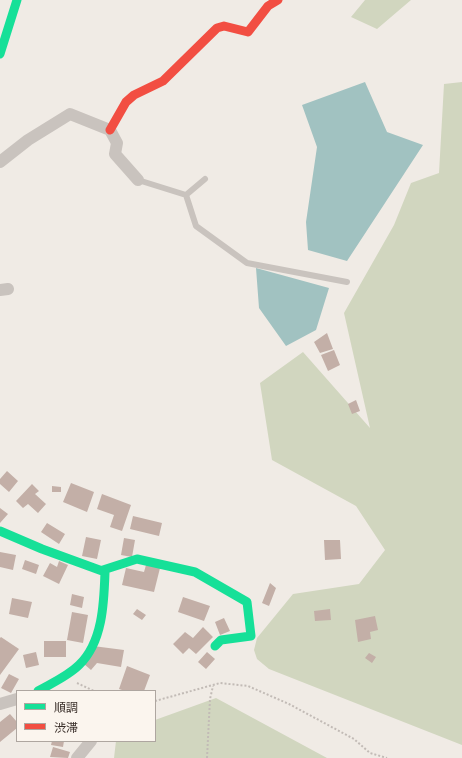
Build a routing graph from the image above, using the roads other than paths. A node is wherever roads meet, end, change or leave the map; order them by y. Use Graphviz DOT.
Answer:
graph roads {
  1 [pos="17,0"];
  2 [pos="278,0"];
  3 [pos="0,54"];
  4 [pos="110,130"];
  5 [pos="0,162"];
  6 [pos="205,179"];
  7 [pos="138,180"];
  8 [pos="186,195"];
  9 [pos="347,282"];
  10 [pos="0,531"];
  11 [pos="103,570"];
  12 [pos="215,646"];
  13 [pos="40,690"];
  14 [pos="16,699"];
  15 [pos="0,704"];
  16 [pos="90,742"];
  17 [pos="77,758"];
  1 -- 3 [label="street"];
  2 -- 4 [label="street"];
  4 -- 5 [label="street"];
  4 -- 7 [label="street"];
  6 -- 8 [label="lane"];
  7 -- 8 [label="lane"];
  8 -- 9 [label="lane"];
  10 -- 11 [label="street"];
  11 -- 12 [label="street"];
  11 -- 13 [label="street"];
  14 -- 15 [label="street"];
  16 -- 17 [label="street"];
}
